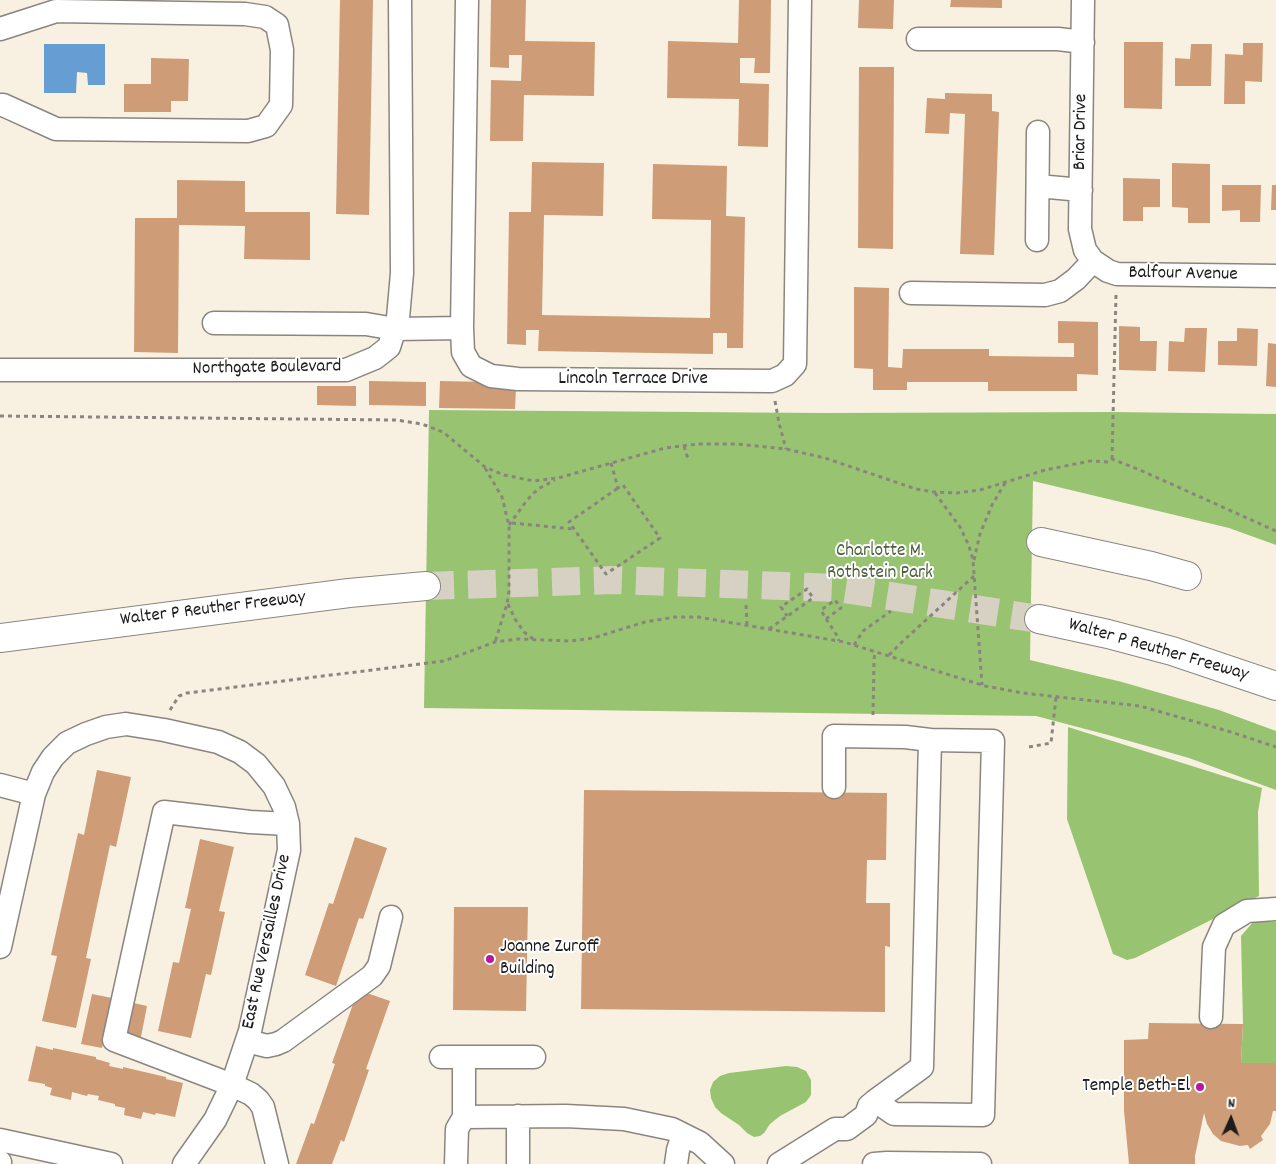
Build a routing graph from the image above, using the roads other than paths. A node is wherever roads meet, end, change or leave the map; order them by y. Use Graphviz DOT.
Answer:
graph roads {
  1 [pos="400,0"];
  2 [pos="467,0"];
  3 [pos="800,0"];
  4 [pos="1083,0"];
  5 [pos="0,29"];
  6 [pos="918,39"];
  7 [pos="1083,42"];
  8 [pos="0,106"];
  9 [pos="1038,132"];
  10 [pos="1038,186"];
  11 [pos="1081,190"];
  12 [pos="1037,240"];
  13 [pos="1094,261"];
  14 [pos="1276,276"];
  15 [pos="911,293"];
  16 [pos="214,323"];
  17 [pos="462,328"];
  18 [pos="395,329"];
  19 [pos="0,370"];
  20 [pos="1041,542"];
  21 [pos="1187,576"];
  22 [pos="426,586"];
  23 [pos="1039,619"];
  24 [pos="0,638"];
  25 [pos="1276,686"];
  26 [pos="930,740"];
  27 [pos="0,785"];
  28 [pos="834,787"];
  29 [pos="34,794"];
  30 [pos="288,824"];
  31 [pos="7,880"];
  32 [pos="1276,908"];
  33 [pos="391,917"];
  34 [pos="0,947"];
  35 [pos="1211,1017"];
  36 [pos="247,1042"];
  37 [pos="441,1057"];
  38 [pos="464,1057"];
  39 [pos="534,1057"];
  40 [pos="232,1085"];
  41 [pos="872,1104"];
  42 [pos="518,1116"];
  43 [pos="464,1117"];
  44 [pos="683,1135"];
  45 [pos="0,1140"];
  46 [pos="110,1164"];
  47 [pos="184,1164"];
  48 [pos="277,1164"];
  49 [pos="456,1164"];
  50 [pos="518,1164"];
  51 [pos="676,1164"];
  52 [pos="723,1164"];
  53 [pos="779,1164"];
  54 [pos="874,1164"];
  55 [pos="980,1164"];
  1 -- 18 [label="street, Northgate Boulevard"];
  2 -- 17 [label="street, Lincoln Terrace Drive"];
  3 -- 17 [label="street, Lincoln Terrace Drive"];
  4 -- 7 [label="street, Briar Drive"];
  5 -- 8 [label="street"];
  6 -- 7 [label="street"];
  7 -- 11 [label="street, Briar Drive"];
  9 -- 10 [label="street"];
  10 -- 11 [label="street"];
  10 -- 12 [label="street"];
  11 -- 13 [label="street, Briar Drive"];
  13 -- 14 [label="street, Balfour Avenue"];
  13 -- 15 [label="street"];
  16 -- 18 [label="street"];
  17 -- 18 [label="street"];
  18 -- 19 [label="street, Northgate Boulevard"];
  20 -- 21 [label="highway"];
  22 -- 24 [label="highway, Walter P Reuther Freeway"];
  23 -- 25 [label="highway, Walter P Reuther Freeway"];
  26 -- 28 [label="street"];
  26 -- 41 [label="street"];
  26 -- 41 [label="street"];
  27 -- 29 [label="street"];
  29 -- 30 [label="street, East Rue Versailles Drive"];
  29 -- 31 [label="street, East Rue Versailles Drive"];
  30 -- 36 [label="street, East Rue Versailles Drive"];
  30 -- 40 [label="street"];
  31 -- 34 [label="street, East Rue Versailles Drive"];
  32 -- 35 [label="street"];
  33 -- 36 [label="street"];
  36 -- 40 [label="street, East Rue Versailles Drive"];
  37 -- 38 [label="street"];
  38 -- 39 [label="street"];
  38 -- 43 [label="street"];
  40 -- 47 [label="street, East Rue Versailles Drive"];
  40 -- 48 [label="street"];
  41 -- 53 [label="street"];
  42 -- 43 [label="street"];
  42 -- 44 [label="street"];
  42 -- 50 [label="street"];
  43 -- 49 [label="street"];
  44 -- 51 [label="street"];
  44 -- 52 [label="street"];
  45 -- 46 [label="street"];
  54 -- 55 [label="street"];
}
